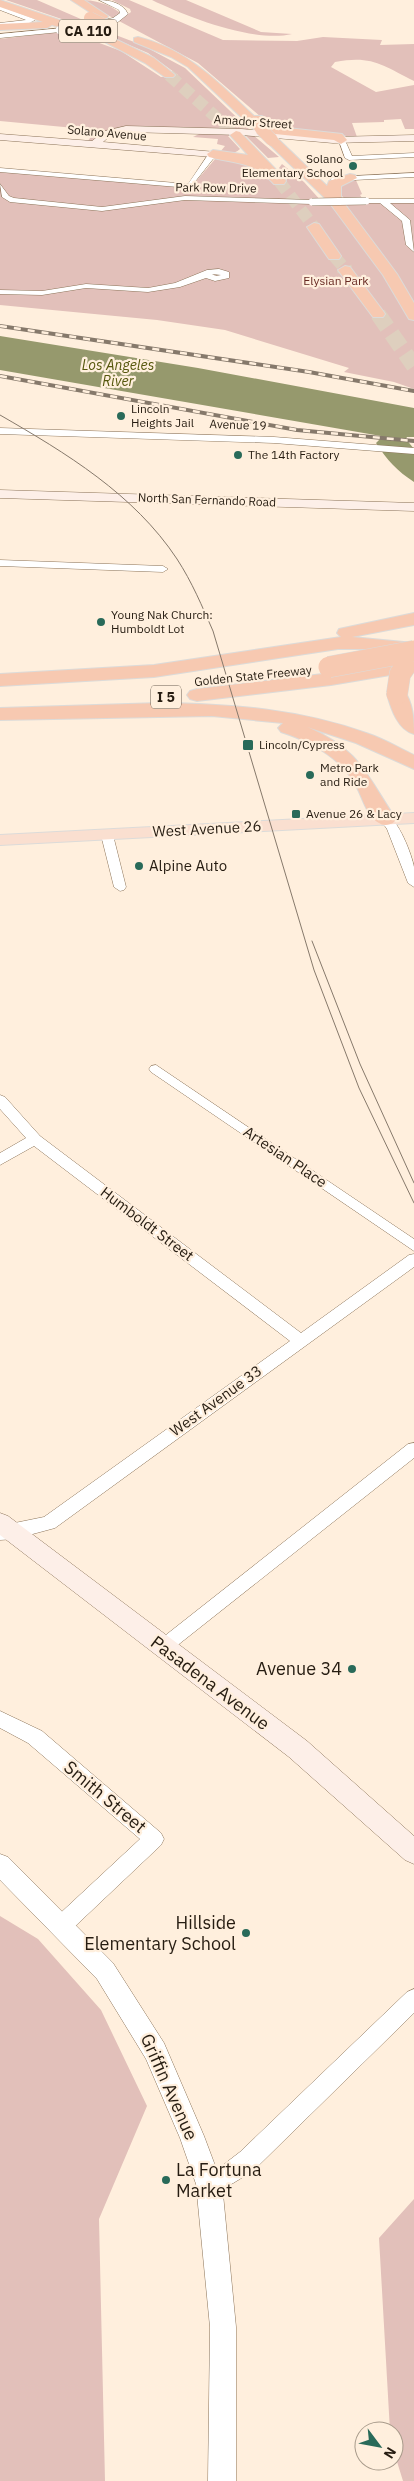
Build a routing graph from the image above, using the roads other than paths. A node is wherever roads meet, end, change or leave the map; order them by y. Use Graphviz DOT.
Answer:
graph roads {
  1 [pos="103,0"];
  2 [pos="0,3"];
  3 [pos="74,5"];
  4 [pos="0,8"];
  5 [pos="89,21"];
  6 [pos="0,26"];
  7 [pos="121,28"];
  8 [pos="21,29"];
  9 [pos="36,32"];
  10 [pos="0,36"];
  11 [pos="138,53"];
  12 [pos="175,55"];
  13 [pos="169,75"];
  14 [pos="240,108"];
  15 [pos="0,137"];
  16 [pos="414,138"];
  17 [pos="341,140"];
  18 [pos="94,145"];
  19 [pos="213,154"];
  20 [pos="414,156"];
  21 [pos="268,169"];
  22 [pos="0,171"];
  23 [pos="414,175"];
  24 [pos="334,178"];
  25 [pos="350,178"];
  26 [pos="279,181"];
  27 [pos="0,186"];
  28 [pos="334,199"];
  29 [pos="382,201"];
  30 [pos="414,201"];
  31 [pos="0,203"];
  32 [pos="66,206"];
  33 [pos="314,227"];
  34 [pos="414,250"];
  35 [pos="334,256"];
  36 [pos="345,270"];
  37 [pos="390,274"];
  38 [pos="206,275"];
  39 [pos="0,292"];
  40 [pos="414,306"];
  41 [pos="378,314"];
  42 [pos="414,316"];
  43 [pos="0,431"];
  44 [pos="414,451"];
  45 [pos="0,494"];
  46 [pos="414,507"];
  47 [pos="0,563"];
  48 [pos="163,569"];
  49 [pos="414,619"];
  50 [pos="414,652"];
  51 [pos="414,664"];
  52 [pos="116,673"];
  53 [pos="330,673"];
  54 [pos="0,680"];
  55 [pos="0,690"];
  56 [pos="0,703"];
  57 [pos="58,713"];
  58 [pos="0,714"];
  59 [pos="414,728"];
  60 [pos="414,763"];
  61 [pos="414,818"];
  62 [pos="386,819"];
  63 [pos="107,834"];
  64 [pos="0,840"];
  65 [pos="414,883"];
  66 [pos="120,887"];
  67 [pos="156,1069"];
  68 [pos="0,1100"];
  69 [pos="34,1139"];
  70 [pos="0,1160"];
  71 [pos="414,1246"];
  72 [pos="411,1265"];
  73 [pos="300,1340"];
  74 [pos="414,1448"];
  75 [pos="5,1529"];
  76 [pos="163,1647"];
  77 [pos="0,1719"];
  78 [pos="414,1852"];
  79 [pos="0,1864"];
  80 [pos="62,1926"];
  81 [pos="414,1999"];
  82 [pos="208,2184"];
  83 [pos="222,2481"];
  1 -- 5 [label="street"];
  2 -- 11 [label="highway, CA 110"];
  3 -- 5 [label="highway, CA 110"];
  3 -- 7 [label="highway"];
  4 -- 8 [label="street"];
  5 -- 7 [label="highway, CA 110, bridge"];
  5 -- 9 [label="street, bridge"];
  6 -- 8 [label="street"];
  6 -- 11 [label="highway"];
  7 -- 12 [label="highway, CA 110"];
  7 -- 12 [label="highway"];
  8 -- 9 [label="street"];
  8 -- 10 [label="highway"];
  9 -- 10 [label="street"];
  11 -- 13 [label="highway, CA 110"];
  12 -- 14 [label="highway, CA 110"];
  14 -- 17 [label="highway"];
  14 -- 28 [label="highway, CA 110, bridge"];
  15 -- 18 [label="main road, Solano Avenue"];
  16 -- 17 [label="main road, Amador Street"];
  17 -- 18 [label="main road, Amador Street"];
  17 -- 20 [label="street"];
  18 -- 19 [label="main road, Solano Avenue"];
  19 -- 21 [label="highway"];
  19 -- 21 [label="highway"];
  19 -- 22 [label="street"];
  21 -- 26 [label="highway"];
  23 -- 25 [label="street"];
  24 -- 25 [label="street"];
  25 -- 28 [label="highway"];
  27 -- 32 [label="street"];
  28 -- 37 [label="highway, CA 110"];
  29 -- 30 [label="street, Park Row Drive"];
  29 -- 32 [label="street, Park Row Drive, bridge"];
  29 -- 34 [label="street"];
  31 -- 32 [label="street"];
  33 -- 35 [label="highway"];
  36 -- 41 [label="highway"];
  37 -- 40 [label="highway"];
  37 -- 42 [label="highway, CA 110"];
  38 -- 39 [label="street"];
  43 -- 44 [label="street, Avenue 19"];
  45 -- 46 [label="main road, North San Fernando Road"];
  47 -- 48 [label="street"];
  49 -- 52 [label="highway"];
  50 -- 52 [label="highway"];
  50 -- 53 [label="highway, Golden State Freeway / I 5, bridge"];
  50 -- 59 [label="highway, bridge"];
  51 -- 53 [label="highway, Golden State Freeway / I 5"];
  52 -- 54 [label="highway"];
  53 -- 55 [label="highway, Golden State Freeway / I 5"];
  53 -- 56 [label="highway, Golden State Freeway / I 5"];
  57 -- 58 [label="highway"];
  57 -- 60 [label="highway"];
  57 -- 62 [label="highway"];
  61 -- 62 [label="main road, West Avenue 26"];
  62 -- 63 [label="main road, West Avenue 26"];
  62 -- 65 [label="street"];
  63 -- 64 [label="main road, West Avenue 26"];
  63 -- 66 [label="street"];
  67 -- 71 [label="street, Artesian Place"];
  68 -- 69 [label="street, Humboldt Street"];
  69 -- 70 [label="street"];
  69 -- 73 [label="street, Humboldt Street"];
  72 -- 73 [label="street, West Avenue 33"];
  73 -- 75 [label="street, West Avenue 33"];
  74 -- 76 [label="street"];
  75 -- 76 [label="main road, Pasadena Avenue"];
  76 -- 78 [label="main road, Pasadena Avenue"];
  77 -- 80 [label="street, Smith Street"];
  79 -- 80 [label="street, Griffin Avenue"];
  80 -- 82 [label="street, Griffin Avenue"];
  81 -- 82 [label="street"];
  82 -- 83 [label="street, Griffin Avenue"];
}
